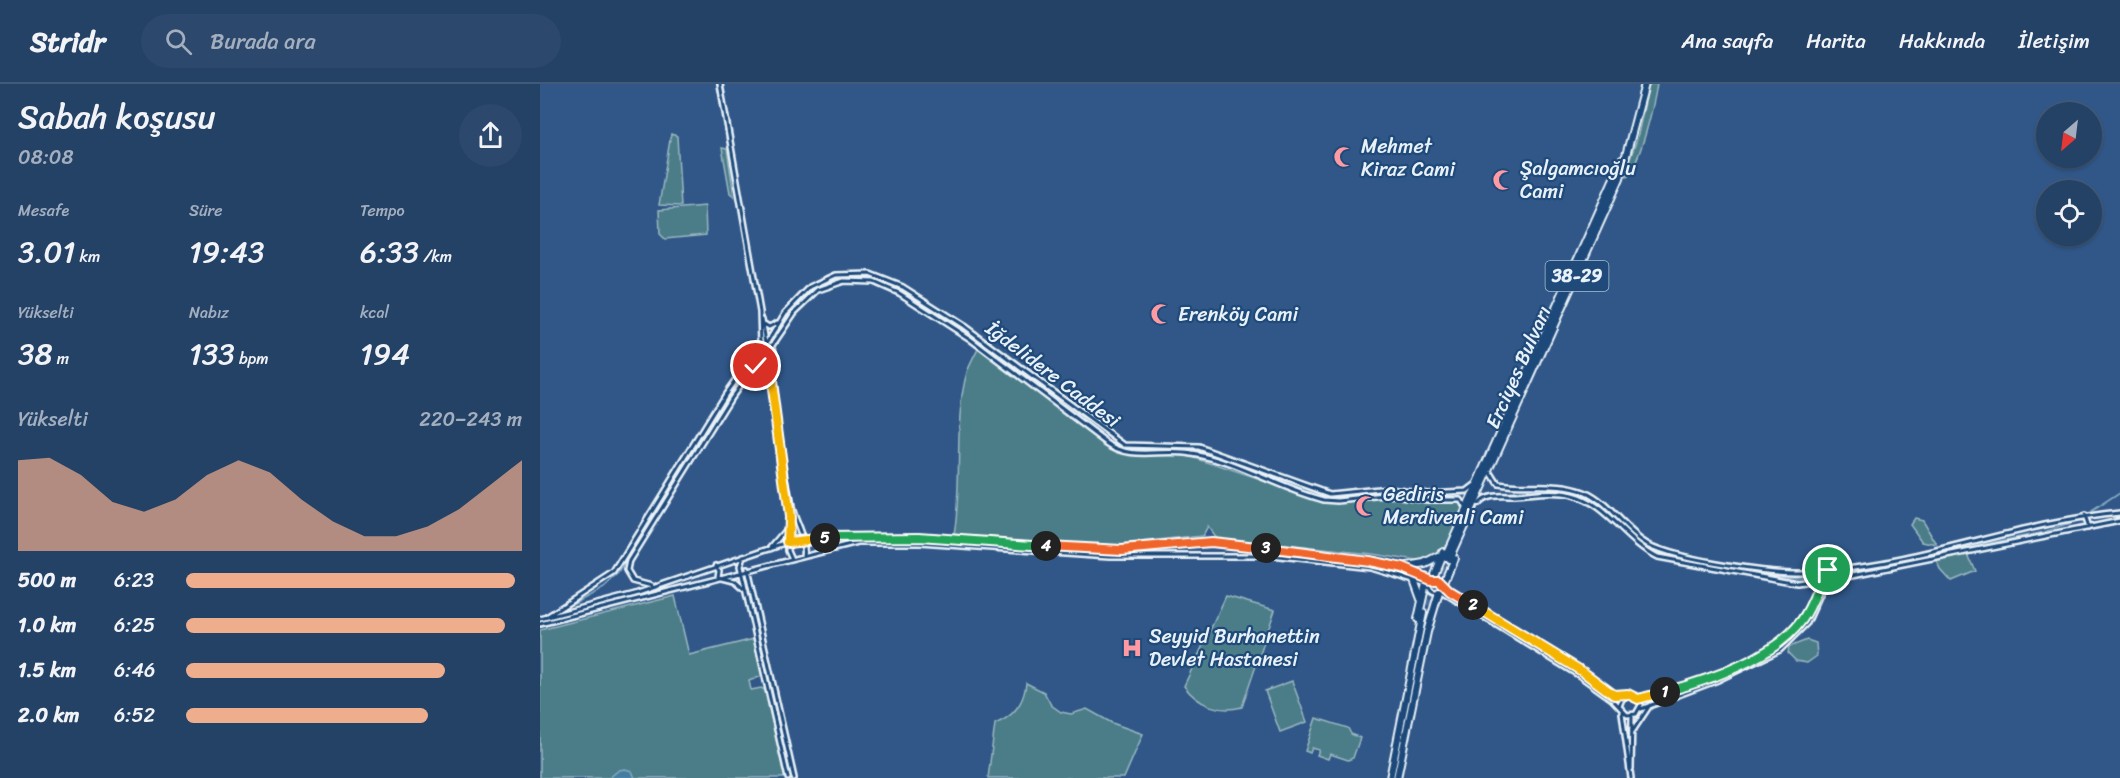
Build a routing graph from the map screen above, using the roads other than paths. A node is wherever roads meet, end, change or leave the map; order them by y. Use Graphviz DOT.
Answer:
graph roads {
  1 [pos="720,84"];
  2 [pos="1643,84"];
  3 [pos="760,312"];
  4 [pos="781,318"];
  5 [pos="778,322"];
  6 [pos="764,324"];
  7 [pos="784,327"];
  8 [pos="765,343"];
  9 [pos="772,346"];
  10 [pos="757,355"];
  11 [pos="772,358"];
  12 [pos="762,360"];
  13 [pos="753,366"];
  14 [pos="768,369"];
  15 [pos="774,393"];
  16 [pos="1491,462"];
  17 [pos="1491,473"];
  18 [pos="1475,485"];
  19 [pos="1478,504"];
  20 [pos="1465,507"];
  21 [pos="2120,513"];
  22 [pos="2084,516"];
  23 [pos="2120,521"];
  24 [pos="789,526"];
  25 [pos="2088,528"];
  26 [pos="803,540"];
  27 [pos="788,542"];
  28 [pos="771,548"];
  29 [pos="804,555"];
  30 [pos="743,557"];
  31 [pos="1445,557"];
  32 [pos="792,559"];
  33 [pos="716,565"];
  34 [pos="1402,568"];
  35 [pos="747,569"];
  36 [pos="1828,570"];
  37 [pos="742,571"];
  38 [pos="1436,571"];
  39 [pos="1817,572"];
  40 [pos="718,577"];
  41 [pos="1413,577"];
  42 [pos="1444,580"];
  43 [pos="1829,580"];
  44 [pos="1428,581"];
  45 [pos="1821,582"];
  46 [pos="653,587"];
  47 [pos="1450,591"];
  48 [pos="747,592"];
  49 [pos="1439,592"];
  50 [pos="1447,596"];
  51 [pos="1421,599"];
  52 [pos="1436,602"];
  53 [pos="546,617"];
  54 [pos="540,619"];
  55 [pos="540,624"];
  56 [pos="1624,697"];
  57 [pos="1638,699"];
  58 [pos="1405,702"];
  59 [pos="1651,704"];
  60 [pos="1619,706"];
  61 [pos="1640,710"];
  62 [pos="1623,713"];
  63 [pos="1632,717"];
  64 [pos="1632,733"];
  65 [pos="1631,776"];
  66 [pos="788,778"];
  67 [pos="794,778"];
  68 [pos="1390,778"];
  69 [pos="1397,778"];
  1 -- 3 [label="street"];
  2 -- 16 [label="highway, Erciyes Bulvarı / 38-29"];
  3 -- 6 [label="street"];
  3 -- 8 [label="street"];
  4 -- 5 [label="street, İğdelidere Caddesi"];
  4 -- 7 [label="street"];
  4 -- 18 [label="street, İğdelidere Caddesi"];
  5 -- 6 [label="street"];
  5 -- 8 [label="street, İğdelidere Caddesi"];
  6 -- 8 [label="street"];
  7 -- 9 [label="street, İğdelidere Caddesi"];
  7 -- 20 [label="street, İğdelidere Caddesi"];
  8 -- 9 [label="street"];
  8 -- 10 [label="street"];
  9 -- 11 [label="street"];
  10 -- 12 [label="street"];
  10 -- 53 [label="street"];
  11 -- 12 [label="street"];
  11 -- 15 [label="street"];
  12 -- 13 [label="street"];
  12 -- 14 [label="street"];
  13 -- 14 [label="street"];
  13 -- 46 [label="street"];
  14 -- 15 [label="street"];
  15 -- 24 [label="street"];
  15 -- 26 [label="street"];
  16 -- 17 [label="highway"];
  16 -- 18 [label="highway"];
  16 -- 31 [label="highway, Erciyes Bulvarı / 38-29"];
  17 -- 19 [label="highway"];
  17 -- 39 [label="street"];
  18 -- 20 [label="highway"];
  19 -- 42 [label="highway"];
  19 -- 45 [label="street"];
  20 -- 31 [label="highway"];
  21 -- 22 [label="street"];
  22 -- 25 [label="street"];
  22 -- 36 [label="street"];
  23 -- 25 [label="street"];
  24 -- 27 [label="street"];
  24 -- 28 [label="street"];
  25 -- 43 [label="street"];
  26 -- 27 [label="street"];
  26 -- 29 [label="street"];
  26 -- 34 [label="street"];
  27 -- 28 [label="street"];
  27 -- 32 [label="street"];
  28 -- 30 [label="street"];
  29 -- 32 [label="street"];
  29 -- 41 [label="street"];
  30 -- 33 [label="street"];
  30 -- 37 [label="street"];
  31 -- 34 [label="highway"];
  31 -- 38 [label="highway"];
  32 -- 35 [label="street"];
  33 -- 40 [label="street"];
  33 -- 46 [label="street"];
  34 -- 44 [label="street"];
  35 -- 37 [label="street"];
  35 -- 67 [label="street"];
  36 -- 39 [label="street"];
  36 -- 43 [label="street"];
  37 -- 40 [label="street"];
  37 -- 48 [label="street"];
  38 -- 42 [label="highway"];
  38 -- 44 [label="highway"];
  39 -- 45 [label="street"];
  40 -- 48 [label="street"];
  40 -- 55 [label="street"];
  41 -- 44 [label="street"];
  41 -- 51 [label="highway"];
  42 -- 44 [label="street"];
  42 -- 47 [label="street"];
  42 -- 47 [label="street"];
  42 -- 49 [label="street"];
  43 -- 45 [label="street"];
  44 -- 49 [label="street"];
  44 -- 51 [label="highway"];
  45 -- 57 [label="street"];
  45 -- 59 [label="street"];
  46 -- 53 [label="street"];
  47 -- 50 [label="street"];
  47 -- 56 [label="street"];
  48 -- 66 [label="street"];
  49 -- 50 [label="street"];
  49 -- 52 [label="highway"];
  50 -- 52 [label="street"];
  50 -- 60 [label="street"];
  51 -- 52 [label="highway"];
  51 -- 58 [label="highway"];
  52 -- 69 [label="highway"];
  53 -- 54 [label="street"];
  56 -- 57 [label="street"];
  56 -- 60 [label="street"];
  57 -- 61 [label="street"];
  58 -- 68 [label="highway"];
  58 -- 69 [label="highway"];
  59 -- 61 [label="street"];
  59 -- 64 [label="street"];
  60 -- 62 [label="street"];
  61 -- 63 [label="street"];
  62 -- 63 [label="street"];
  62 -- 65 [label="street"];
  63 -- 64 [label="street"];
  64 -- 65 [label="street"];
}
